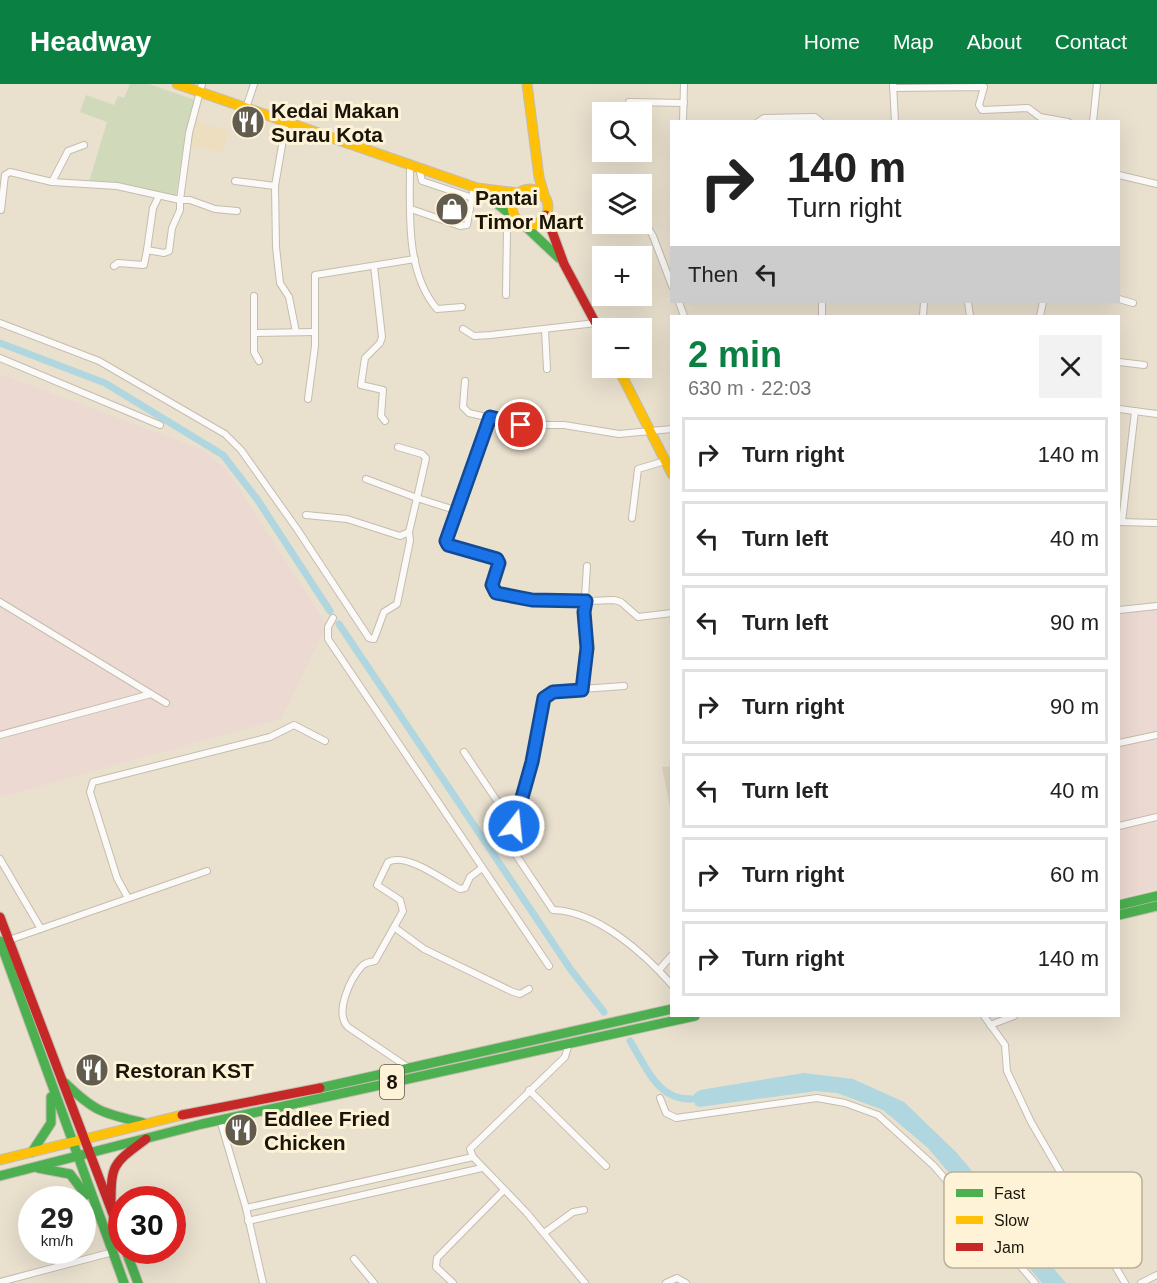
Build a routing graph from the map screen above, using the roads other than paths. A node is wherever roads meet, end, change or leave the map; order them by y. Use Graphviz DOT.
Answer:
graph roads {
  1 [pos="177,84"];
  2 [pos="254,84"];
  3 [pos="527,84"];
  4 [pos="684,84"];
  5 [pos="1097,84"];
  6 [pos="893,86"];
  7 [pos="201,88"];
  8 [pos="652,102"];
  9 [pos="684,103"];
  10 [pos="246,108"];
  11 [pos="683,120"];
  12 [pos="761,120"];
  13 [pos="819,120"];
  14 [pos="895,120"];
  15 [pos="1057,120"];
  16 [pos="1093,120"];
  17 [pos="286,122"];
  18 [pos="84,145"];
  19 [pos="537,162"];
  20 [pos="415,166"];
  21 [pos="1120,175"];
  22 [pos="235,181"];
  23 [pos="52,182"];
  24 [pos="1157,184"];
  25 [pos="275,186"];
  26 [pos="476,187"];
  27 [pos="530,189"];
  28 [pos="519,193"];
  29 [pos="159,196"];
  30 [pos="473,198"];
  31 [pos="545,198"];
  32 [pos="180,200"];
  33 [pos="1,210"];
  34 [pos="237,210"];
  35 [pos="411,210"];
  36 [pos="546,215"];
  37 [pos="513,217"];
  38 [pos="524,225"];
  39 [pos="652,233"];
  40 [pos="147,250"];
  41 [pos="415,259"];
  42 [pos="564,264"];
  43 [pos="114,266"];
  44 [pos="374,266"];
  45 [pos="670,280"];
  46 [pos="506,295"];
  47 [pos="254,296"];
  48 [pos="1120,299"];
  49 [pos="1133,303"];
  50 [pos="462,307"];
  51 [pos="593,318"];
  52 [pos="0,323"];
  53 [pos="592,323"];
  54 [pos="545,329"];
  55 [pos="463,330"];
  56 [pos="296,332"];
  57 [pos="315,332"];
  58 [pos="254,333"];
  59 [pos="0,358"];
  60 [pos="259,361"];
  61 [pos="1120,362"];
  62 [pos="1144,365"];
  63 [pos="548,369"];
  64 [pos="623,378"];
  65 [pos="465,381"];
  66 [pos="308,399"];
  67 [pos="1120,409"];
  68 [pos="1135,411"];
  69 [pos="1157,414"];
  70 [pos="490,417"];
  71 [pos="385,421"];
  72 [pos="160,425"];
  73 [pos="649,429"];
  74 [pos="670,429"];
  75 [pos="398,447"];
  76 [pos="665,461"];
  77 [pos="670,470"];
  78 [pos="366,479"];
  79 [pos="417,498"];
  80 [pos="455,510"];
  81 [pos="306,514"];
  82 [pos="632,518"];
  83 [pos="1120,522"];
  84 [pos="1157,523"];
  85 [pos="409,532"];
  86 [pos="587,566"];
  87 [pos="586,601"];
  88 [pos="0,602"];
  89 [pos="1157,606"];
  90 [pos="1120,610"];
  91 [pos="670,613"];
  92 [pos="333,618"];
  93 [pos="624,686"];
  94 [pos="582,690"];
  95 [pos="151,693"];
  96 [pos="166,703"];
  97 [pos="0,735"];
  98 [pos="1157,735"];
  99 [pos="325,741"];
  100 [pos="1120,743"];
  101 [pos="464,752"];
  102 [pos="1157,817"];
  103 [pos="514,826"];
  104 [pos="1120,826"];
  105 [pos="0,859"];
  106 [pos="482,868"];
  107 [pos="207,871"];
  108 [pos="1157,896"];
  109 [pos="128,898"];
  110 [pos="1120,905"];
  111 [pos="1156,909"];
  112 [pos="1120,915"];
  113 [pos="0,916"];
  114 [pos="394,927"];
  115 [pos="41,928"];
  116 [pos="5,940"];
  117 [pos="670,957"];
  118 [pos="549,966"];
  119 [pos="659,969"];
  120 [pos="670,983"];
  121 [pos="529,989"];
  122 [pos="670,1009"];
  123 [pos="690,1017"];
  124 [pos="985,1017"];
  125 [pos="1011,1017"];
  126 [pos="990,1025"];
  127 [pos="569,1042"];
  128 [pos="409,1068"];
  129 [pos="63,1081"];
  130 [pos="51,1086"];
  131 [pos="529,1090"];
  132 [pos="660,1098"];
  133 [pos="220,1120"];
  134 [pos="146,1124"];
  135 [pos="148,1137"];
  136 [pos="84,1139"];
  137 [pos="72,1142"];
  138 [pos="32,1152"];
  139 [pos="89,1152"];
  140 [pos="77,1156"];
  141 [pos="473,1157"];
  142 [pos="0,1160"];
  143 [pos="606,1166"];
  144 [pos="35,1167"];
  145 [pos="482,1168"];
  146 [pos="1060,1172"];
  147 [pos="0,1176"];
  148 [pos="944,1178"];
  149 [pos="111,1186"];
  150 [pos="504,1190"];
  151 [pos="108,1202"];
  152 [pos="246,1208"];
  153 [pos="584,1210"];
  154 [pos="98,1212"];
  155 [pos="248,1221"];
  156 [pos="544,1233"];
  157 [pos="108,1239"];
  158 [pos="108,1253"];
  159 [pos="354,1259"];
  160 [pos="117,1264"];
  161 [pos="131,1264"];
  162 [pos="1022,1268"];
  163 [pos="1116,1268"];
  164 [pos="1157,1275"];
  165 [pos="0,1282"];
  166 [pos="124,1283"];
  167 [pos="138,1283"];
  168 [pos="263,1283"];
  169 [pos="374,1283"];
  170 [pos="453,1283"];
  171 [pos="585,1283"];
  172 [pos="666,1283"];
  173 [pos="686,1283"];
  174 [pos="1035,1283"];
  175 [pos="1125,1283"];
  176 [pos="1141,1283"];
  1 -- 7 [label="main road"];
  2 -- 10 [label="street"];
  3 -- 19 [label="main road"];
  4 -- 9 [label="street"];
  5 -- 16 [label="street"];
  6 -- 14 [label="street"];
  6 -- 15 [label="street"];
  7 -- 10 [label="main road"];
  7 -- 32 [label="street"];
  8 -- 9 [label="street"];
  9 -- 11 [label="street"];
  10 -- 17 [label="main road"];
  12 -- 13 [label="street"];
  17 -- 20 [label="main road"];
  17 -- 25 [label="street"];
  18 -- 23 [label="street"];
  19 -- 27 [label="main road"];
  19 -- 31 [label="main road"];
  20 -- 26 [label="main road"];
  20 -- 30 [label="street"];
  20 -- 35 [label="street"];
  21 -- 24 [label="street"];
  22 -- 25 [label="street"];
  23 -- 29 [label="street"];
  23 -- 33 [label="street"];
  25 -- 56 [label="street"];
  26 -- 28 [label="main road"];
  26 -- 30 [label="street"];
  26 -- 37 [label="main road"];
  27 -- 28 [label="main road"];
  27 -- 31 [label="main road"];
  28 -- 37 [label="main road"];
  29 -- 32 [label="street"];
  29 -- 40 [label="street"];
  30 -- 35 [label="street"];
  31 -- 36 [label="main road"];
  32 -- 34 [label="street"];
  32 -- 40 [label="street"];
  35 -- 41 [label="street"];
  36 -- 38 [label="main road"];
  36 -- 42 [label="main road"];
  37 -- 38 [label="main road"];
  37 -- 46 [label="street"];
  38 -- 42 [label="main road"];
  39 -- 45 [label="street"];
  40 -- 43 [label="street"];
  41 -- 44 [label="street"];
  41 -- 50 [label="street"];
  42 -- 51 [label="main road"];
  44 -- 57 [label="street"];
  44 -- 71 [label="street"];
  47 -- 58 [label="street"];
  48 -- 49 [label="street"];
  52 -- 85 [label="street"];
  53 -- 54 [label="street"];
  54 -- 55 [label="street"];
  54 -- 63 [label="street"];
  56 -- 57 [label="street"];
  56 -- 58 [label="street"];
  57 -- 66 [label="street"];
  58 -- 60 [label="street"];
  59 -- 72 [label="street"];
  61 -- 62 [label="street"];
  64 -- 73 [label="main road"];
  65 -- 70 [label="street"];
  67 -- 68 [label="street"];
  68 -- 69 [label="street"];
  68 -- 83 [label="street"];
  70 -- 73 [label="street"];
  70 -- 80 [label="street"];
  73 -- 74 [label="street"];
  73 -- 76 [label="main road"];
  75 -- 79 [label="street"];
  76 -- 77 [label="main road"];
  76 -- 82 [label="street"];
  78 -- 79 [label="street"];
  79 -- 80 [label="street"];
  79 -- 85 [label="street"];
  80 -- 87 [label="street"];
  81 -- 85 [label="street"];
  83 -- 84 [label="street"];
  86 -- 87 [label="street"];
  87 -- 91 [label="street"];
  87 -- 94 [label="street"];
  88 -- 95 [label="street"];
  89 -- 90 [label="street"];
  92 -- 106 [label="street"];
  93 -- 94 [label="street"];
  94 -- 103 [label="street"];
  95 -- 96 [label="street"];
  95 -- 97 [label="street"];
  98 -- 100 [label="street"];
  99 -- 109 [label="street"];
  101 -- 103 [label="street"];
  102 -- 104 [label="street"];
  103 -- 119 [label="street"];
  105 -- 115 [label="street"];
  106 -- 114 [label="street"];
  106 -- 118 [label="street"];
  107 -- 109 [label="street"];
  108 -- 110 [label="main road"];
  109 -- 115 [label="street"];
  111 -- 112 [label="main road"];
  113 -- 116 [label="main road"];
  114 -- 121 [label="street"];
  114 -- 128 [label="street"];
  115 -- 116 [label="street"];
  116 -- 129 [label="main road"];
  116 -- 130 [label="main road"];
  117 -- 119 [label="street"];
  119 -- 120 [label="street"];
  122 -- 128 [label="main road, 8"];
  123 -- 127 [label="main road, 8"];
  124 -- 126 [label="street"];
  125 -- 126 [label="street"];
  126 -- 146 [label="street"];
  127 -- 131 [label="street"];
  127 -- 133 [label="main road, 8"];
  128 -- 134 [label="main road, 8"];
  129 -- 134 [label="main road"];
  129 -- 136 [label="main road"];
  130 -- 137 [label="main road"];
  130 -- 138 [label="main road"];
  131 -- 141 [label="street"];
  131 -- 143 [label="street"];
  132 -- 148 [label="street"];
  133 -- 135 [label="main road, 8"];
  133 -- 152 [label="street"];
  134 -- 136 [label="main road, 8"];
  135 -- 139 [label="main road, 8"];
  135 -- 149 [label="main road"];
  136 -- 137 [label="main road, 8"];
  136 -- 139 [label="main road"];
  137 -- 138 [label="main road, 8"];
  137 -- 140 [label="main road"];
  138 -- 142 [label="main road, 8"];
  139 -- 140 [label="main road, 8"];
  139 -- 151 [label="main road"];
  140 -- 144 [label="main road, 8"];
  140 -- 154 [label="main road"];
  141 -- 145 [label="street"];
  141 -- 152 [label="street"];
  144 -- 147 [label="main road, 8"];
  144 -- 154 [label="main road"];
  145 -- 150 [label="street"];
  145 -- 155 [label="street"];
  150 -- 156 [label="street"];
  150 -- 170 [label="street"];
  152 -- 155 [label="street"];
  153 -- 156 [label="street"];
  154 -- 157 [label="main road"];
  155 -- 168 [label="street"];
  156 -- 171 [label="street"];
  158 -- 165 [label="street"];
  159 -- 169 [label="street"];
  160 -- 166 [label="main road"];
  161 -- 167 [label="main road"];
  162 -- 174 [label="street"];
  163 -- 175 [label="street"];
  164 -- 176 [label="street"];
  172 -- 173 [label="street"];
}
